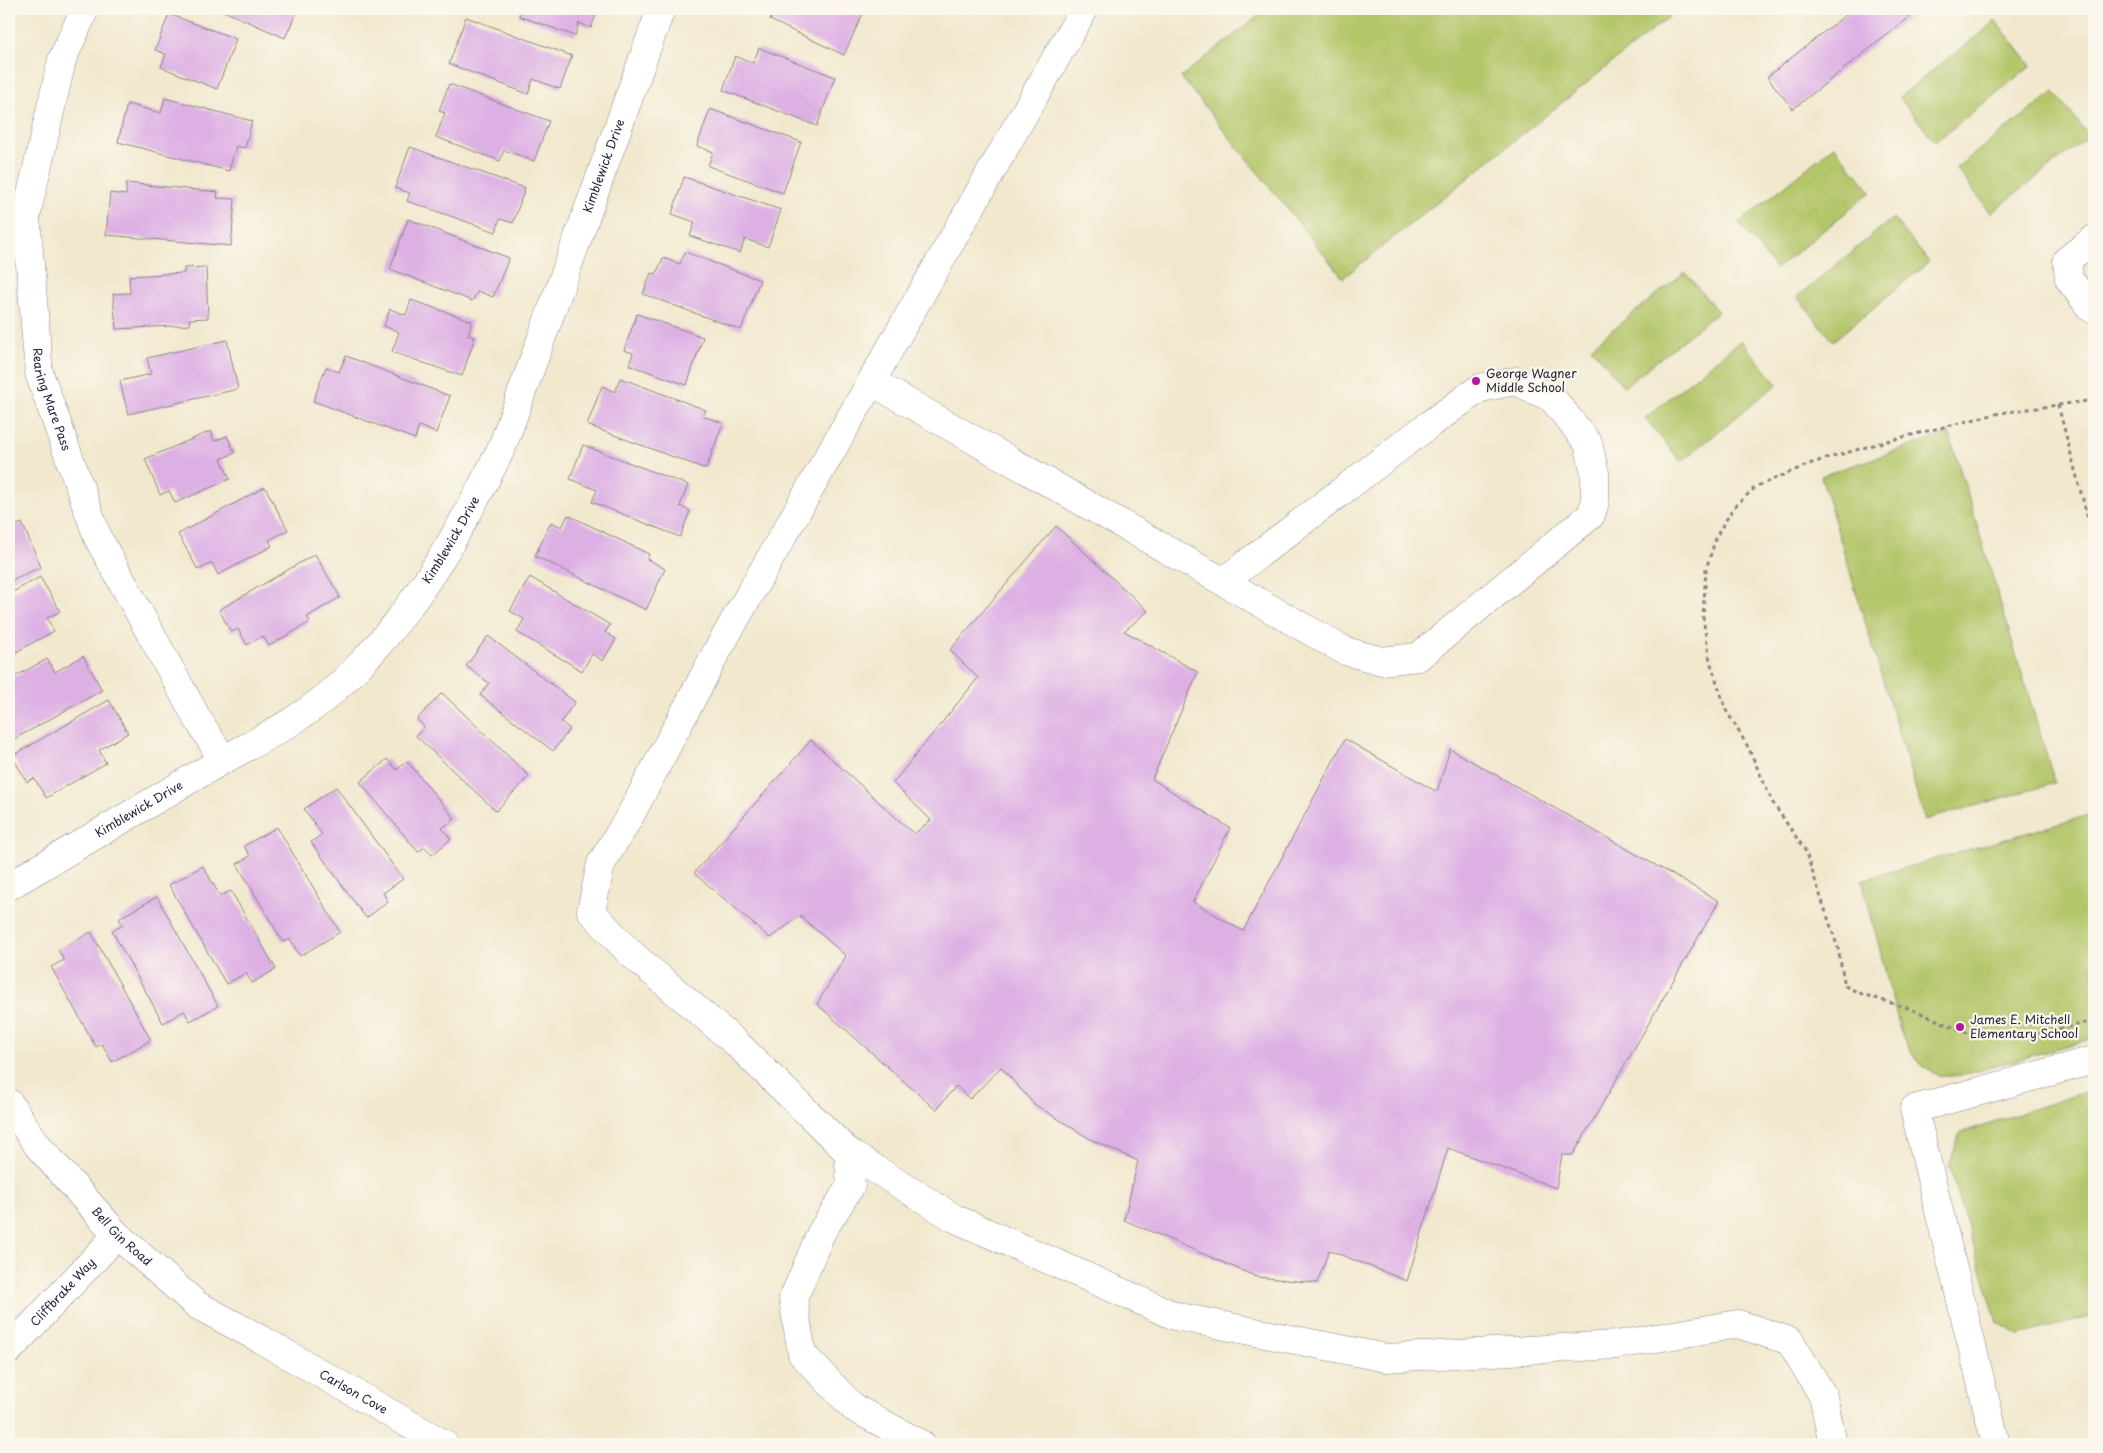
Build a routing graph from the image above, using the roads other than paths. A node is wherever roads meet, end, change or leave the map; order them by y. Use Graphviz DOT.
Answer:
graph roads {
  1 [pos="85,9"];
  2 [pos="662,9"];
  3 [pos="1084,9"];
  4 [pos="2094,239"];
  5 [pos="2094,310"];
  6 [pos="872,382"];
  7 [pos="1224,581"];
  8 [pos="223,760"];
  9 [pos="9,886"];
  10 [pos="2094,1060"];
  11 [pos="9,1103"];
  12 [pos="848,1152"];
  13 [pos="117,1235"];
  14 [pos="262,1340"];
  15 [pos="9,1350"];
  16 [pos="444,1444"];
  17 [pos="921,1444"];
  18 [pos="1833,1444"];
  19 [pos="1996,1444"];
  1 -- 8 [label="street, Rearing Mare Pass"];
  2 -- 8 [label="street, Kimblewick Drive"];
  3 -- 6 [label="street"];
  4 -- 5 [label="street"];
  6 -- 7 [label="street"];
  6 -- 12 [label="street"];
  7 -- 7 [label="street"];
  8 -- 9 [label="street, Kimblewick Drive"];
  10 -- 19 [label="street"];
  11 -- 13 [label="street, Bell Gin Road"];
  12 -- 17 [label="street"];
  12 -- 18 [label="street"];
  13 -- 14 [label="street, Bell Gin Road"];
  13 -- 15 [label="street, Cliffbrake Way"];
  14 -- 16 [label="street, Carlson Cove"];
}
